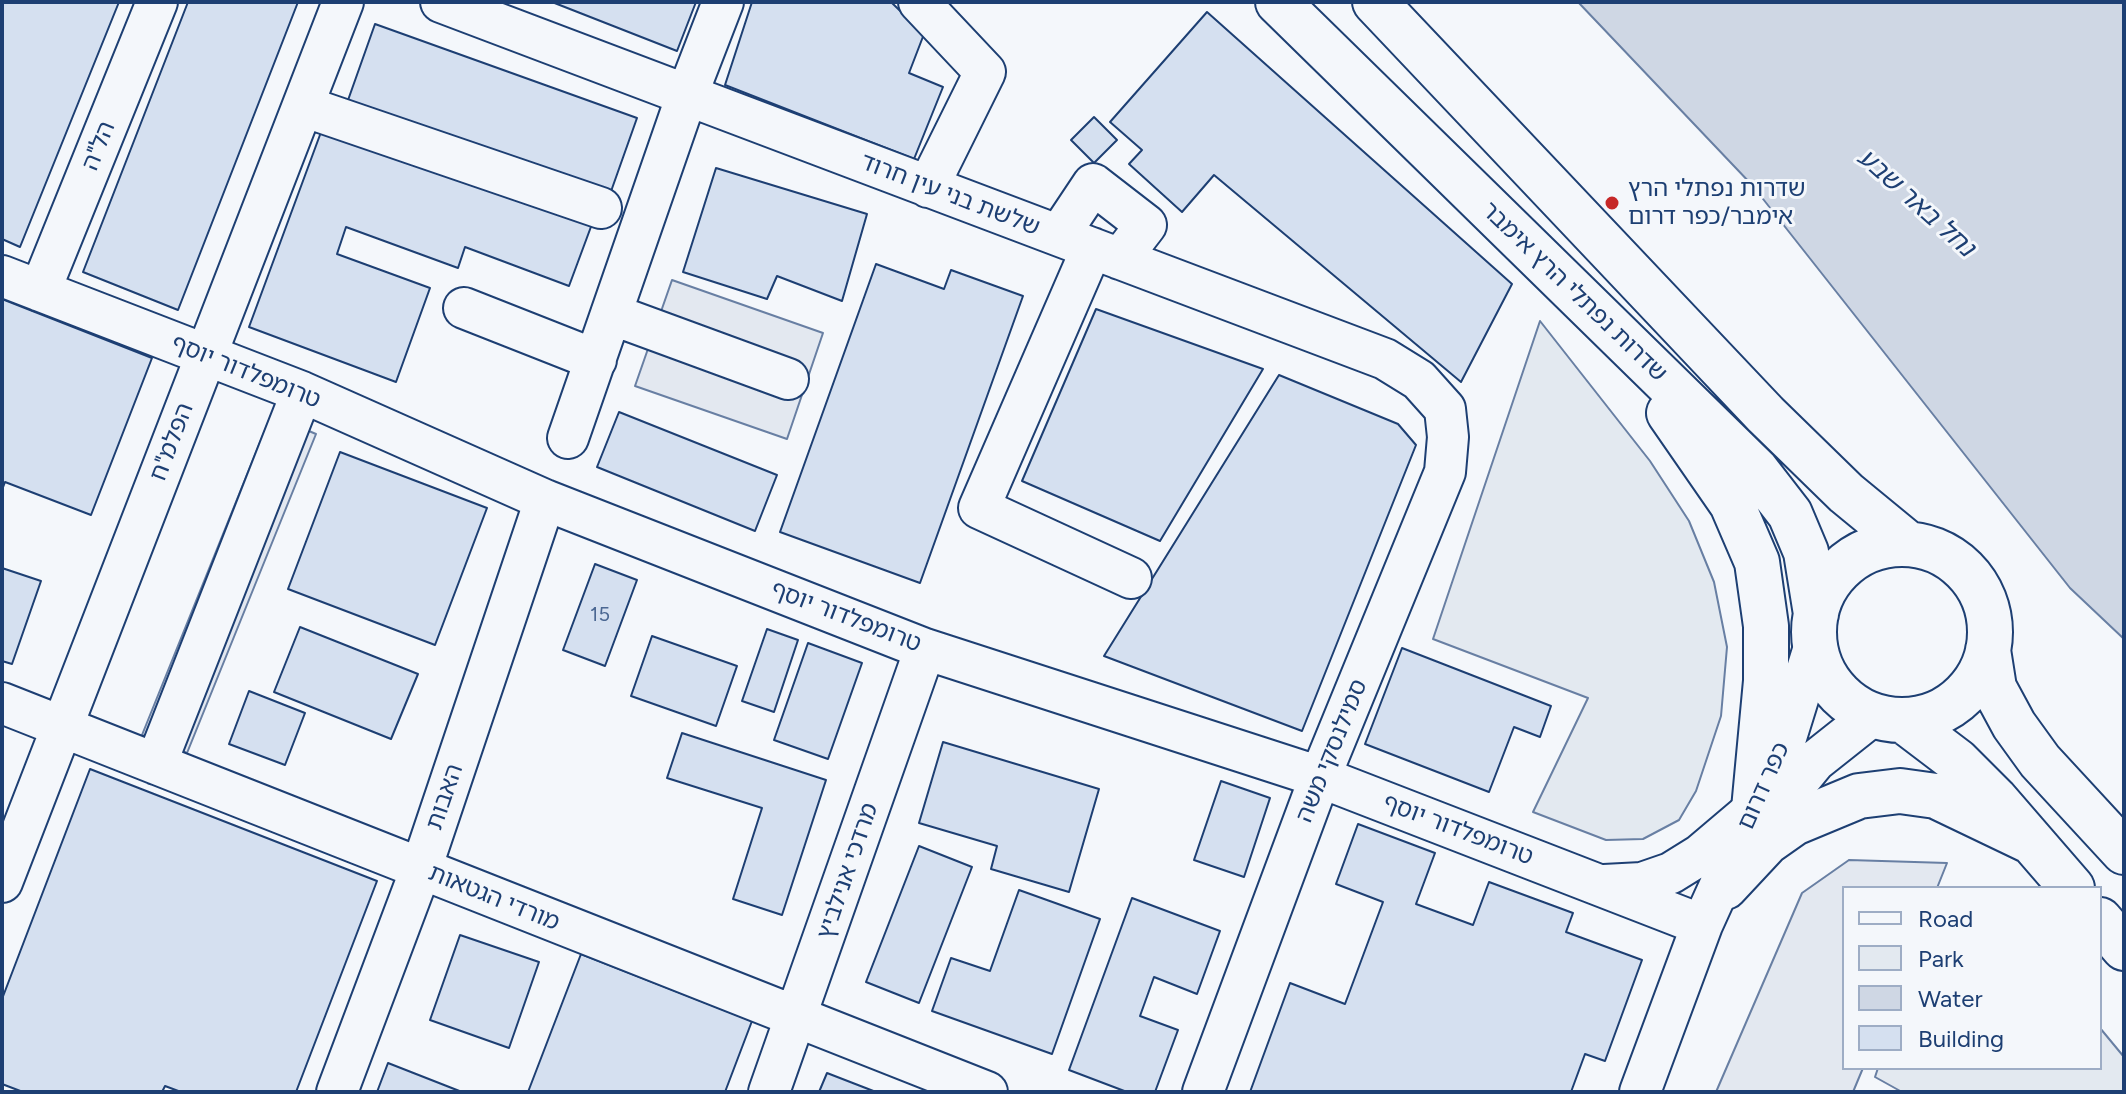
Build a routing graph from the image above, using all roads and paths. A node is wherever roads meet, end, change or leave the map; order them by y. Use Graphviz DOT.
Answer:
graph roads {
  1 [pos="157,2"];
  2 [pos="343,2"];
  3 [pos="441,2"];
  4 [pos="723,2"];
  5 [pos="919,2"];
  6 [pos="1278,2"];
  7 [pos="1375,2"];
  8 [pos="687,95"];
  9 [pos="303,106"];
  10 [pos="928,187"];
  11 [pos="601,208"];
  12 [pos="1090,247"];
  13 [pos="2,276"];
  14 [pos="40,291"];
  15 [pos="464,308"];
  16 [pos="611,314"];
  17 [pos="1608,326"];
  18 [pos="205,355"];
  19 [pos="596,360"];
  20 [pos="788,379"];
  21 [pos="302,392"];
  22 [pos="1445,409"];
  23 [pos="568,438"];
  24 [pos="545,500"];
  25 [pos="1908,544"];
  26 [pos="1131,578"];
  27 [pos="1815,629"];
  28 [pos="925,649"];
  29 [pos="1988,650"];
  30 [pos="2,703"];
  31 [pos="1888,717"];
  32 [pos="62,727"];
  33 [pos="156,764"];
  34 [pos="1320,777"];
  35 [pos="1754,809"];
  36 [pos="2032,842"];
  37 [pos="2124,852"];
  38 [pos="421,869"];
  39 [pos="2,882"];
  40 [pos="1600,885"];
  41 [pos="2070,886"];
  42 [pos="1725,887"];
  43 [pos="2102,922"];
  44 [pos="1702,925"];
  45 [pos="2124,948"];
  46 [pos="797,1018"];
  47 [pos="948,1085"];
  48 [pos="337,1092"];
  49 [pos="769,1092"];
  50 [pos="987,1092"];
  51 [pos="1203,1092"];
  52 [pos="1640,1092"];
  1 -- 14 [label="street, הל\"ה"];
  2 -- 9 [label="street, הפלמ\"ח"];
  3 -- 8 [label="street, שלשת בני עין חרוד"];
  4 -- 8 [label="street"];
  5 -- 10 [label="street"];
  6 -- 17 [label="main road, שדרות נפתלי הרץ אימבר"];
  7 -- 25 [label="main road, שדרות נפתלי הרץ אימבר"];
  8 -- 10 [label="street, שלשת בני עין חרוד"];
  8 -- 16 [label="street"];
  9 -- 11 [label="street"];
  9 -- 18 [label="street, הפלמ\"ח"];
  10 -- 12 [label="street, שלשת בני עין חרוד"];
  12 -- 22 [label="street, שלשת בני עין חרוד"];
  12 -- 26 [label="street"];
  13 -- 14 [label="street, טרומפלדור יוסף"];
  14 -- 18 [label="street, טרומפלדור יוסף"];
  15 -- 19 [label="street"];
  16 -- 19 [label="street"];
  16 -- 20 [label="street"];
  17 -- 27 [label="main road, שדרות נפתלי הרץ אימבר"];
  17 -- 35 [label="main road"];
  18 -- 21 [label="street, טרומפלדור יוסף"];
  18 -- 32 [label="street, הפלמ\"ח"];
  19 -- 23 [label="street"];
  21 -- 24 [label="street, טרומפלדור יוסף"];
  21 -- 33 [label="street"];
  22 -- 34 [label="street, סמילנסקי משה"];
  24 -- 28 [label="street, טרומפלדור יוסף"];
  24 -- 38 [label="street, האבות"];
  25 -- 27 [label="main road"];
  25 -- 29 [label="main road"];
  27 -- 31 [label="main road"];
  27 -- 35 [label="street, כפר דרום"];
  28 -- 34 [label="street, טרומפלדור יוסף"];
  28 -- 46 [label="street, מרדכי אנילביץ"];
  29 -- 31 [label="main road"];
  29 -- 37 [label="main road"];
  30 -- 32 [label="street, מורדי הגטאות"];
  31 -- 36 [label="main road"];
  31 -- 42 [label="street, כפר דרום"];
  32 -- 33 [label="street, מורדי הגטאות"];
  32 -- 39 [label="street, הפלמ\"ח"];
  33 -- 38 [label="street, מורדי הגטאות"];
  34 -- 40 [label="street, טרומפלדור יוסף"];
  34 -- 51 [label="street, סמילנסקי משה"];
  35 -- 40 [label="street"];
  35 -- 44 [label="street, כפר דרום"];
  36 -- 41 [label="main road"];
  36 -- 42 [label="main road"];
  38 -- 46 [label="street, מורדי הגטאות"];
  38 -- 48 [label="street, האבות"];
  40 -- 44 [label="street, טרומפלדור יוסף"];
  42 -- 44 [label="street, כפר דרום"];
  43 -- 45 [label="main road"];
  44 -- 52 [label="street, כפר דרום"];
  46 -- 47 [label="street, מורדי הגטאות"];
  46 -- 49 [label="street, מרדכי אנילביץ"];
  47 -- 50 [label="street, מורדי הגטאות"];
}
